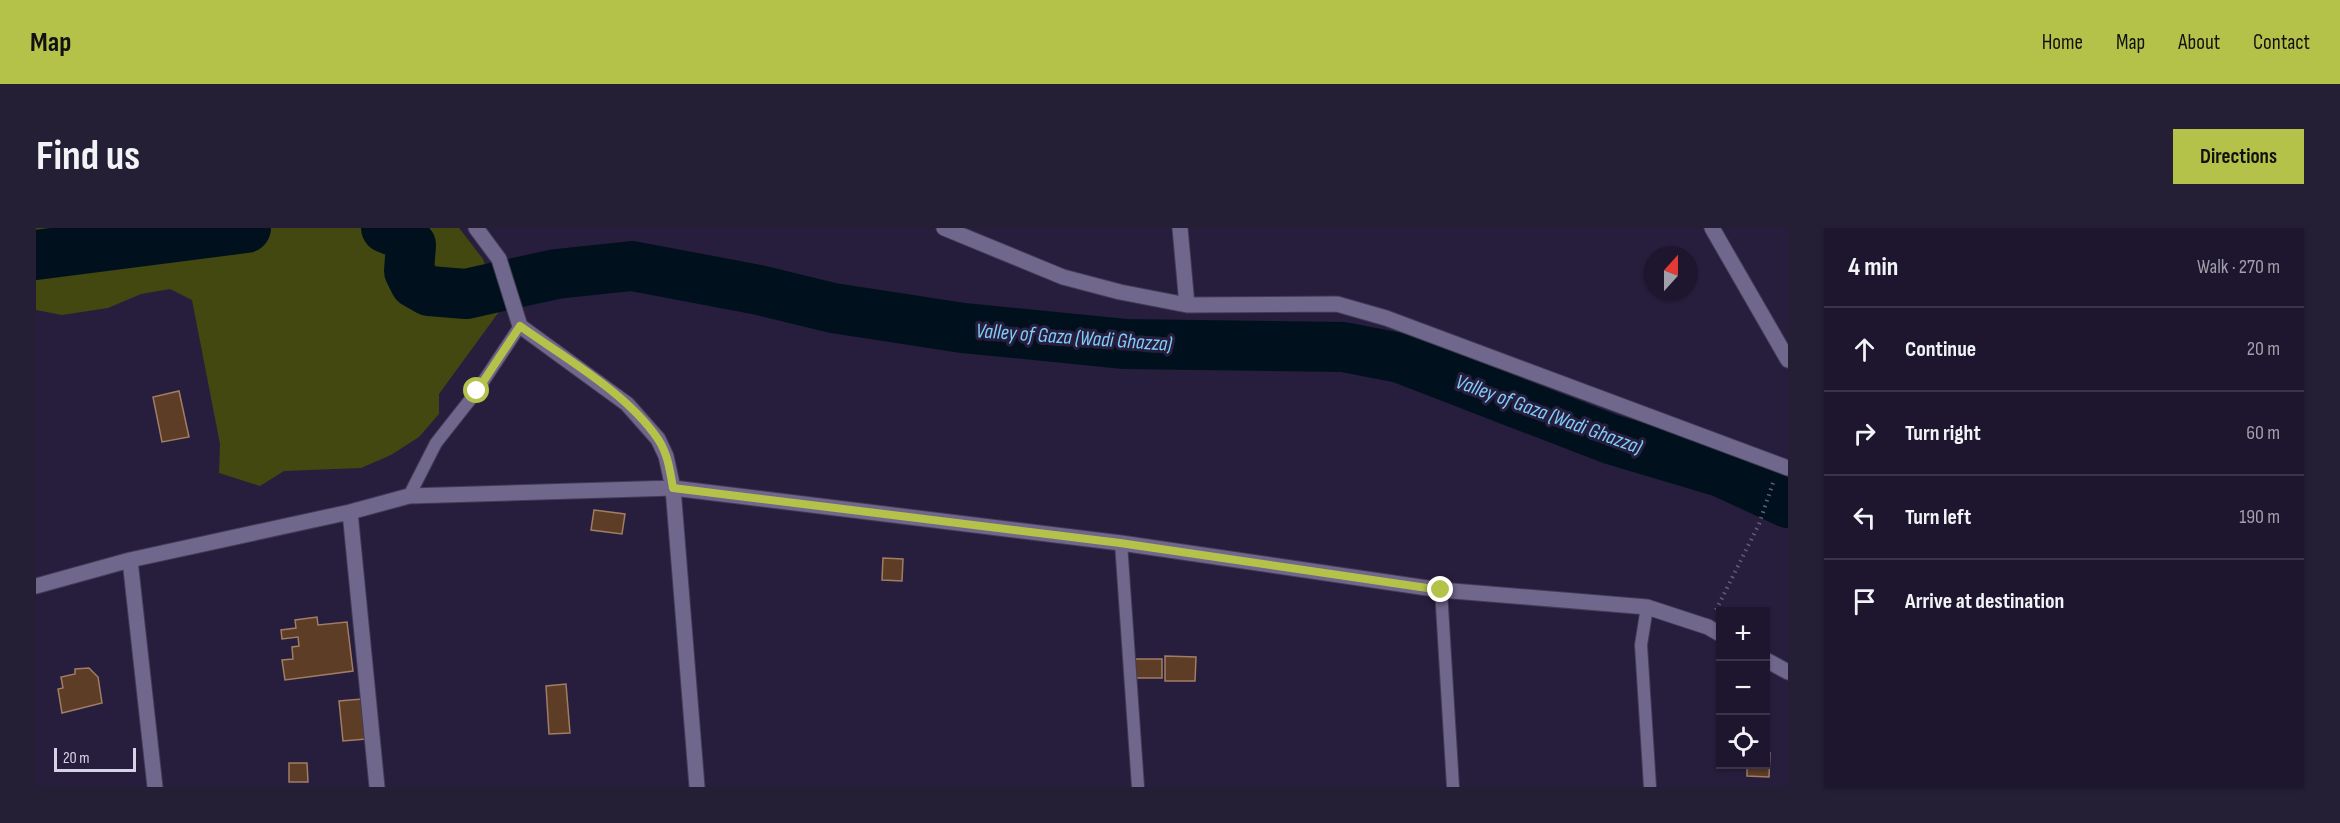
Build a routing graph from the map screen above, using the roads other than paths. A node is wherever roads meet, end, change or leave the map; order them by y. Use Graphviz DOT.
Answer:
graph roads {
  1 [pos="476,228"];
  2 [pos="944,228"];
  3 [pos="1180,228"];
  4 [pos="1712,228"];
  5 [pos="1187,305"];
  6 [pos="520,326"];
  7 [pos="1788,360"];
  8 [pos="1788,468"];
  9 [pos="673,488"];
  10 [pos="409,496"];
  11 [pos="350,512"];
  12 [pos="1120,543"];
  13 [pos="129,560"];
  14 [pos="36,586"];
  15 [pos="1441,590"];
  16 [pos="1647,607"];
  17 [pos="1714,630"];
  18 [pos="1768,661"];
  19 [pos="1788,672"];
  20 [pos="155,787"];
  21 [pos="377,787"];
  22 [pos="697,787"];
  23 [pos="1138,787"];
  24 [pos="1453,787"];
  25 [pos="1650,787"];
  1 -- 6 [label="street"];
  2 -- 5 [label="street"];
  3 -- 5 [label="street"];
  4 -- 7 [label="street"];
  5 -- 8 [label="street"];
  6 -- 9 [label="street"];
  6 -- 10 [label="lane"];
  9 -- 10 [label="street"];
  9 -- 12 [label="street"];
  9 -- 22 [label="street"];
  10 -- 11 [label="street"];
  11 -- 13 [label="street"];
  11 -- 21 [label="street"];
  12 -- 15 [label="street"];
  12 -- 23 [label="lane"];
  13 -- 14 [label="street"];
  13 -- 20 [label="street"];
  15 -- 16 [label="street"];
  15 -- 24 [label="lane"];
  16 -- 17 [label="street"];
  16 -- 25 [label="lane"];
  18 -- 19 [label="street"];
}
